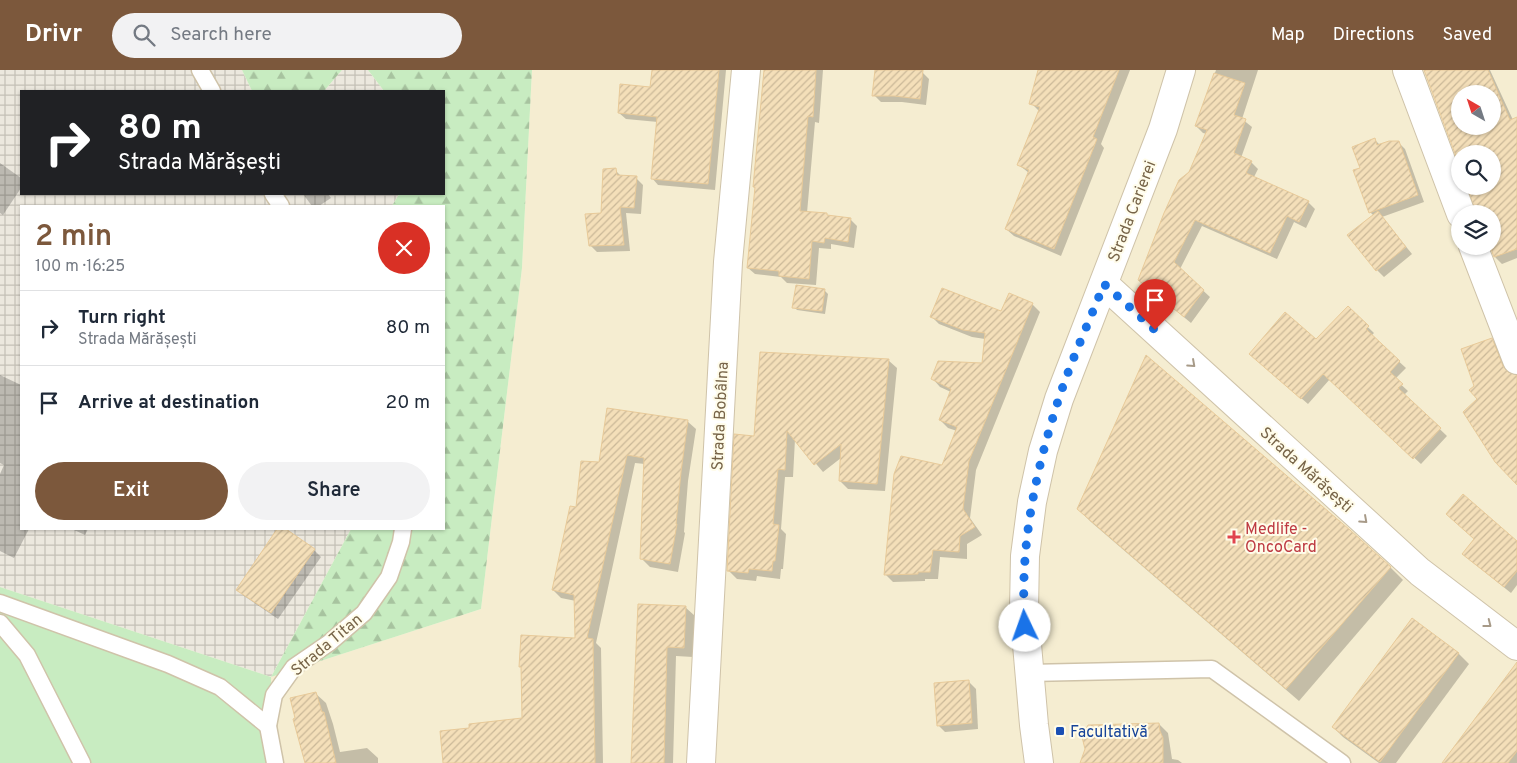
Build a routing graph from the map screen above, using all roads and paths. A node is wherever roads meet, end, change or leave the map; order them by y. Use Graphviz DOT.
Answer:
graph roads {
  1 [pos="200,70"];
  2 [pos="746,70"];
  3 [pos="1181,70"];
  4 [pos="1407,70"];
  5 [pos="211,90"];
  6 [pos="1458,205"];
  7 [pos="1476,255"];
  8 [pos="1104,284"];
  9 [pos="1517,360"];
  10 [pos="403,530"];
  11 [pos="0,603"];
  12 [pos="0,623"];
  13 [pos="1517,646"];
  14 [pos="1029,673"];
  15 [pos="268,726"];
  16 [pos="82,763"];
  17 [pos="275,763"];
  18 [pos="701,763"];
  19 [pos="1039,763"];
  20 [pos="1342,763"];
  1 -- 5 [label="lane"];
  2 -- 18 [label="street, Strada Bobâlna"];
  3 -- 8 [label="street, Strada Carierei"];
  4 -- 6 [label="street"];
  7 -- 9 [label="street"];
  8 -- 13 [label="street, Strada Mărășești, one-way"];
  8 -- 14 [label="street, Strada Carierei"];
  10 -- 15 [label="lane, Strada Titan"];
  11 -- 15 [label="lane"];
  12 -- 16 [label="lane"];
  14 -- 19 [label="street, Strada Carierei"];
  14 -- 20 [label="lane"];
  15 -- 17 [label="lane, Strada Titan"];
}
